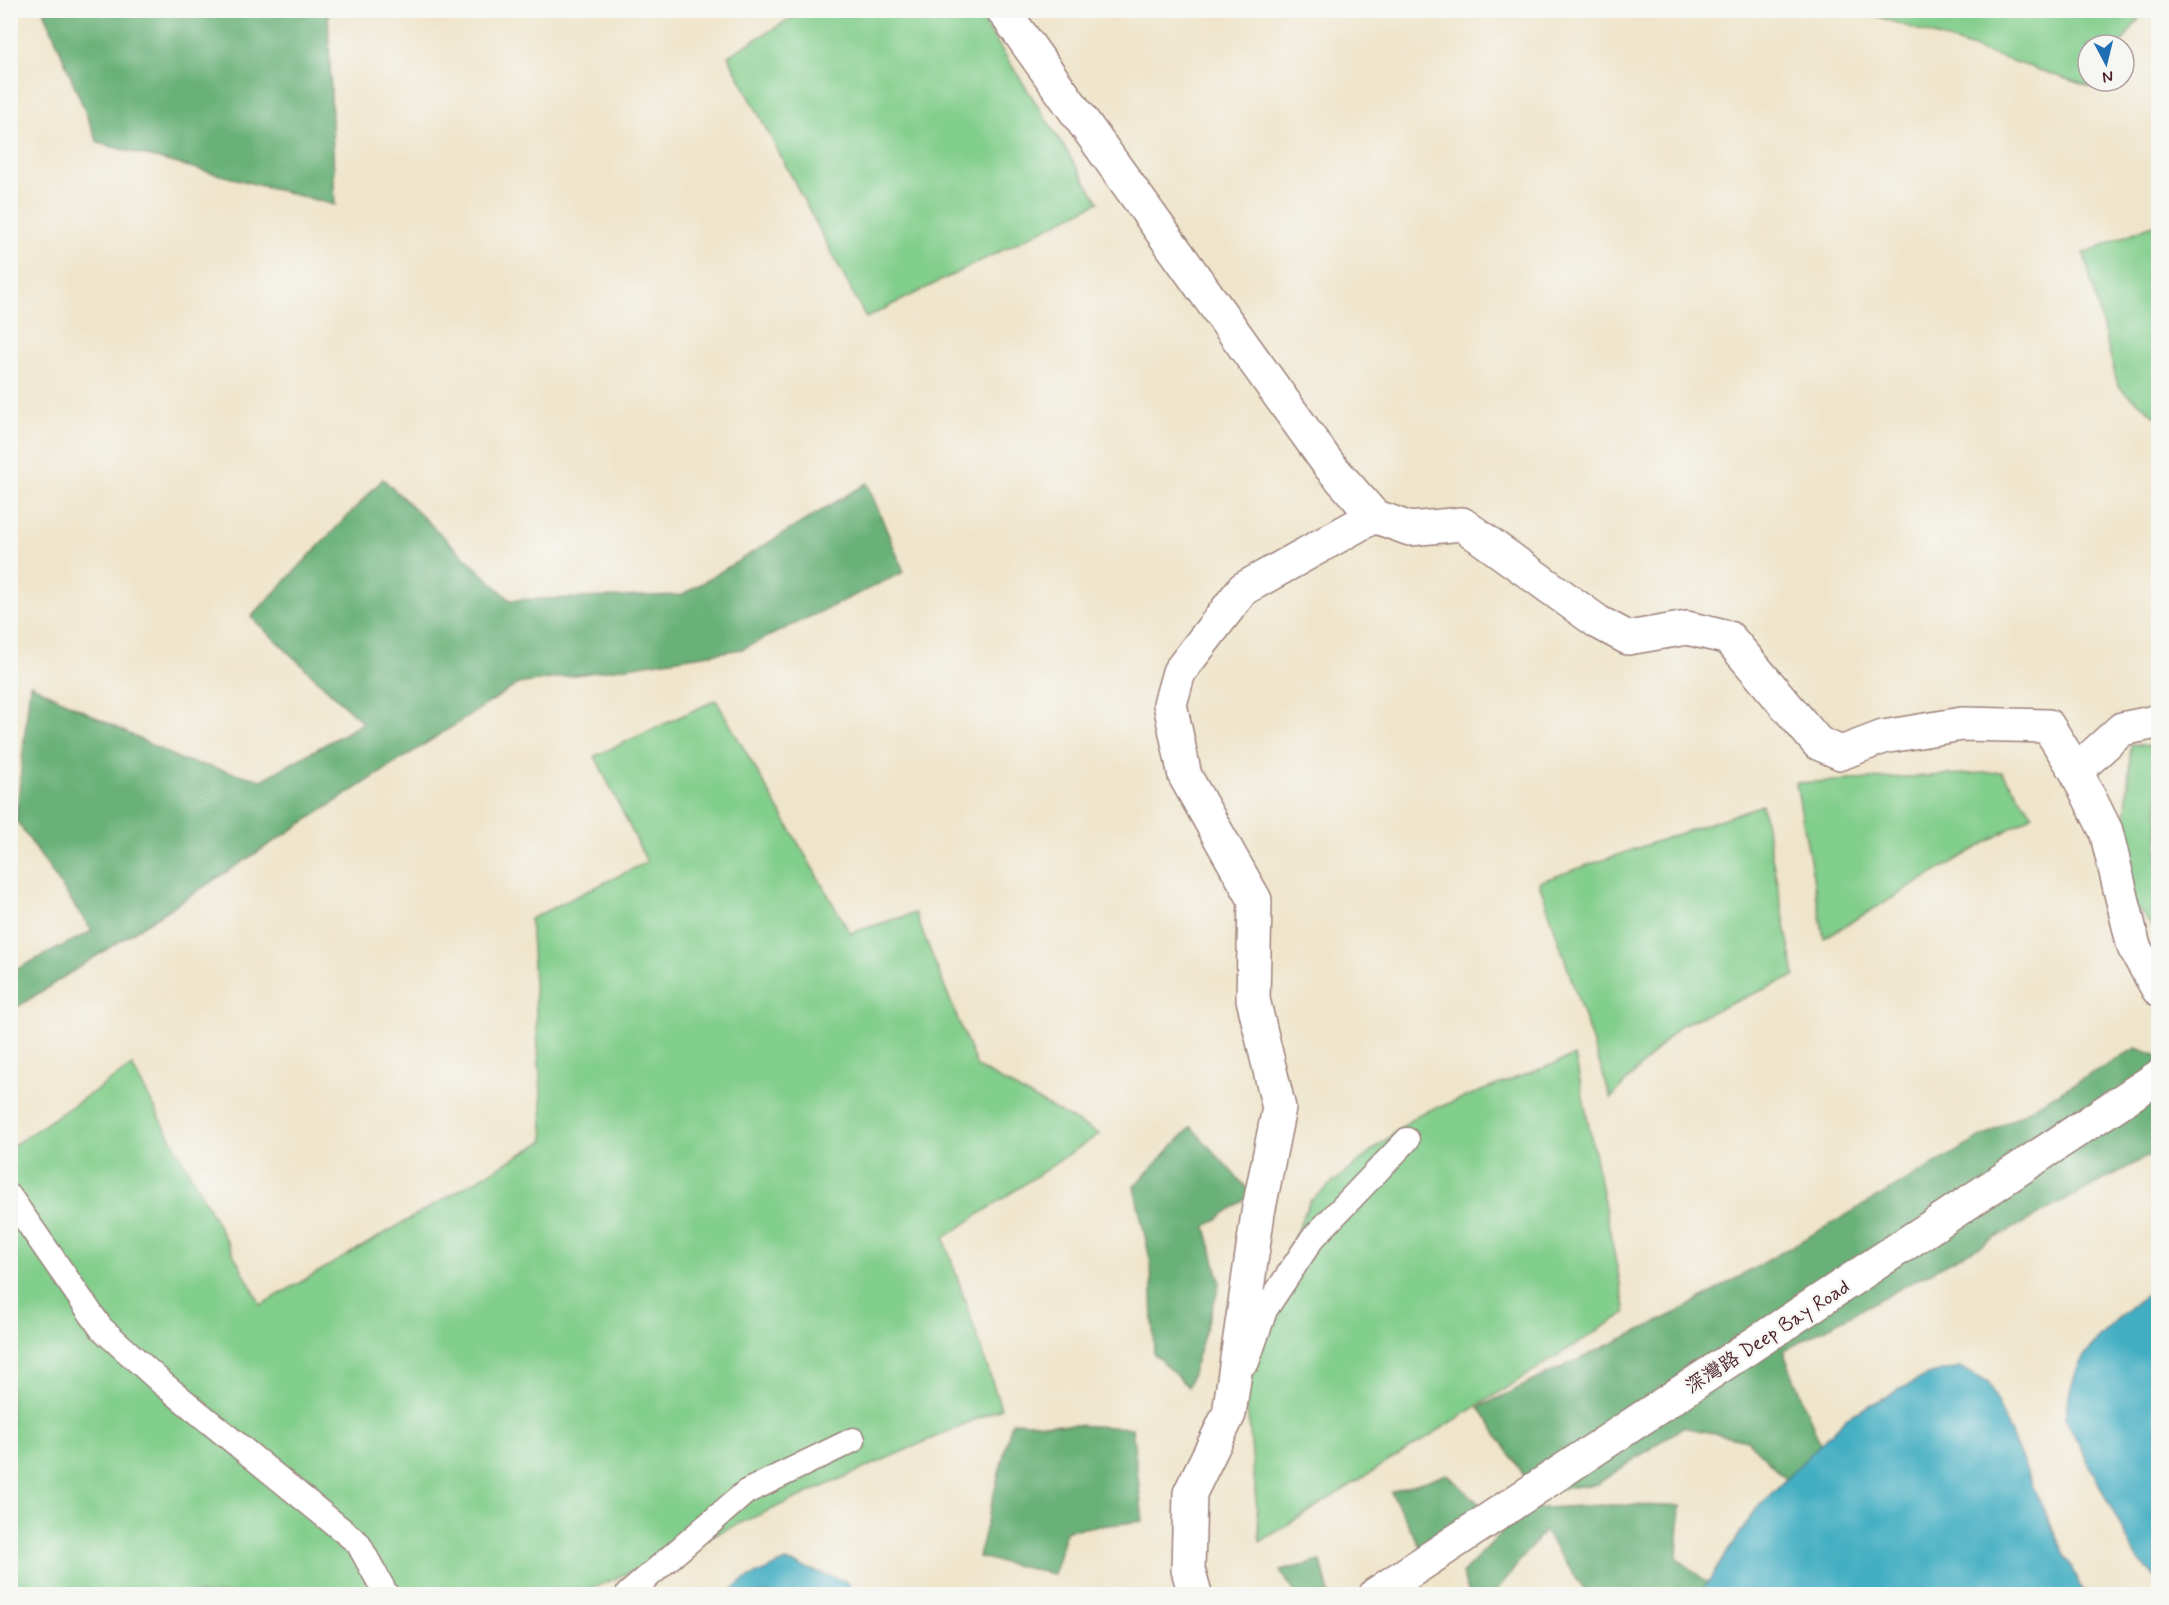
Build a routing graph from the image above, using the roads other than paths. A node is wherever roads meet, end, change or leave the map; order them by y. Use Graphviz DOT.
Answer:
graph roads {
  1 [pos="1003,10"];
  2 [pos="1374,516"];
  3 [pos="2158,720"];
  4 [pos="2076,771"];
  5 [pos="2158,989"];
  6 [pos="2158,1077"];
  7 [pos="1407,1140"];
  8 [pos="10,1197"];
  9 [pos="1229,1414"];
  10 [pos="853,1440"];
  11 [pos="386,1594"];
  12 [pos="628,1594"];
  13 [pos="1195,1594"];
  14 [pos="1376,1594"];
  1 -- 2 [label="street"];
  2 -- 4 [label="street"];
  2 -- 9 [label="street"];
  3 -- 4 [label="street"];
  4 -- 5 [label="street"];
  6 -- 14 [label="street, 深灣路 Deep Bay Road"];
  7 -- 9 [label="lane"];
  8 -- 11 [label="lane"];
  9 -- 13 [label="street"];
  10 -- 12 [label="lane"];
}
